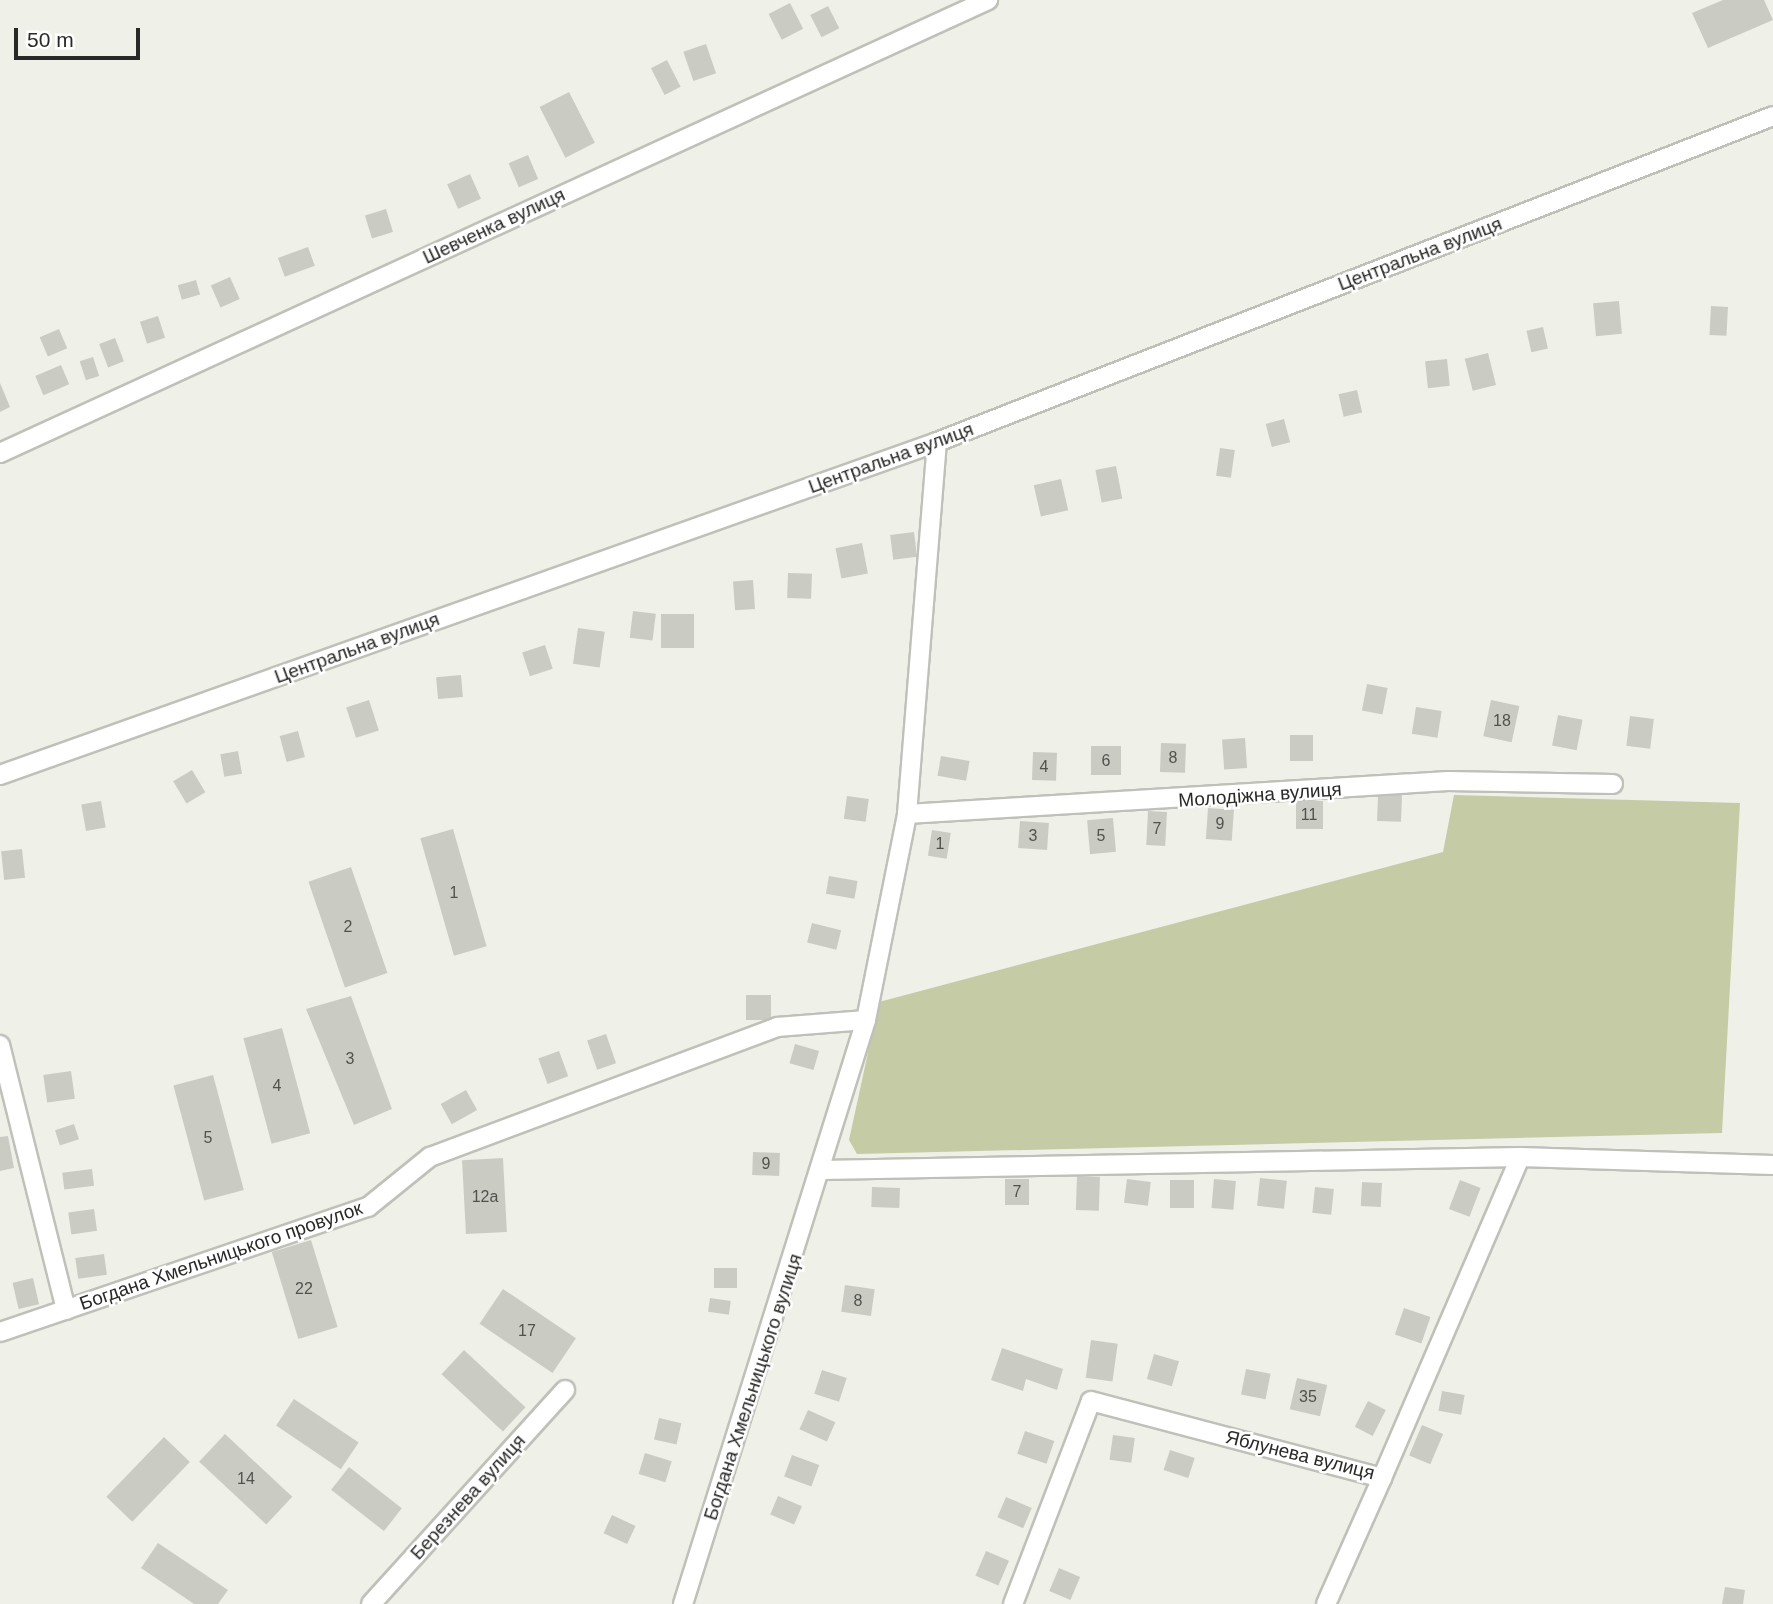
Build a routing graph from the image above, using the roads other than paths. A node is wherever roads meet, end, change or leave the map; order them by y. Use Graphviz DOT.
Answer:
graph roads {
  1 [pos="988,0"];
  2 [pos="1773,116"];
  3 [pos="937,442"];
  4 [pos="0,453"];
  5 [pos="0,775"];
  6 [pos="1613,784"];
  7 [pos="907,814"];
  8 [pos="866,1020"];
  9 [pos="0,1045"];
  10 [pos="1520,1157"];
  11 [pos="1773,1165"];
  12 [pos="822,1170"];
  13 [pos="66,1310"];
  14 [pos="0,1332"];
  15 [pos="565,1390"];
  16 [pos="1382,1478"];
  17 [pos="371,1604"];
  18 [pos="683,1604"];
  19 [pos="1013,1604"];
  20 [pos="1325,1604"];
  1 -- 4 [label="street, Шевченка вулиця"];
  2 -- 3 [label="street, Центральна вулиця"];
  3 -- 5 [label="street, Центральна вулиця"];
  3 -- 7 [label="street, Богдана Хмельницького вулиця"];
  6 -- 7 [label="street, Молодіжна вулиця"];
  7 -- 8 [label="street, Богдана Хмельницького вулиця"];
  8 -- 12 [label="street, Богдана Хмельницького вулиця"];
  8 -- 13 [label="street, Богдана Хмельницького провулок"];
  9 -- 13 [label="street"];
  10 -- 11 [label="street"];
  10 -- 12 [label="street"];
  10 -- 16 [label="street, Яблунева вулиця"];
  12 -- 18 [label="street, Богдана Хмельницького вулиця"];
  13 -- 14 [label="street, Богдана Хмельницького провулок"];
  15 -- 17 [label="street, Березнева вулиця"];
  16 -- 19 [label="street, Яблунева вулиця"];
  16 -- 20 [label="street"];
}
